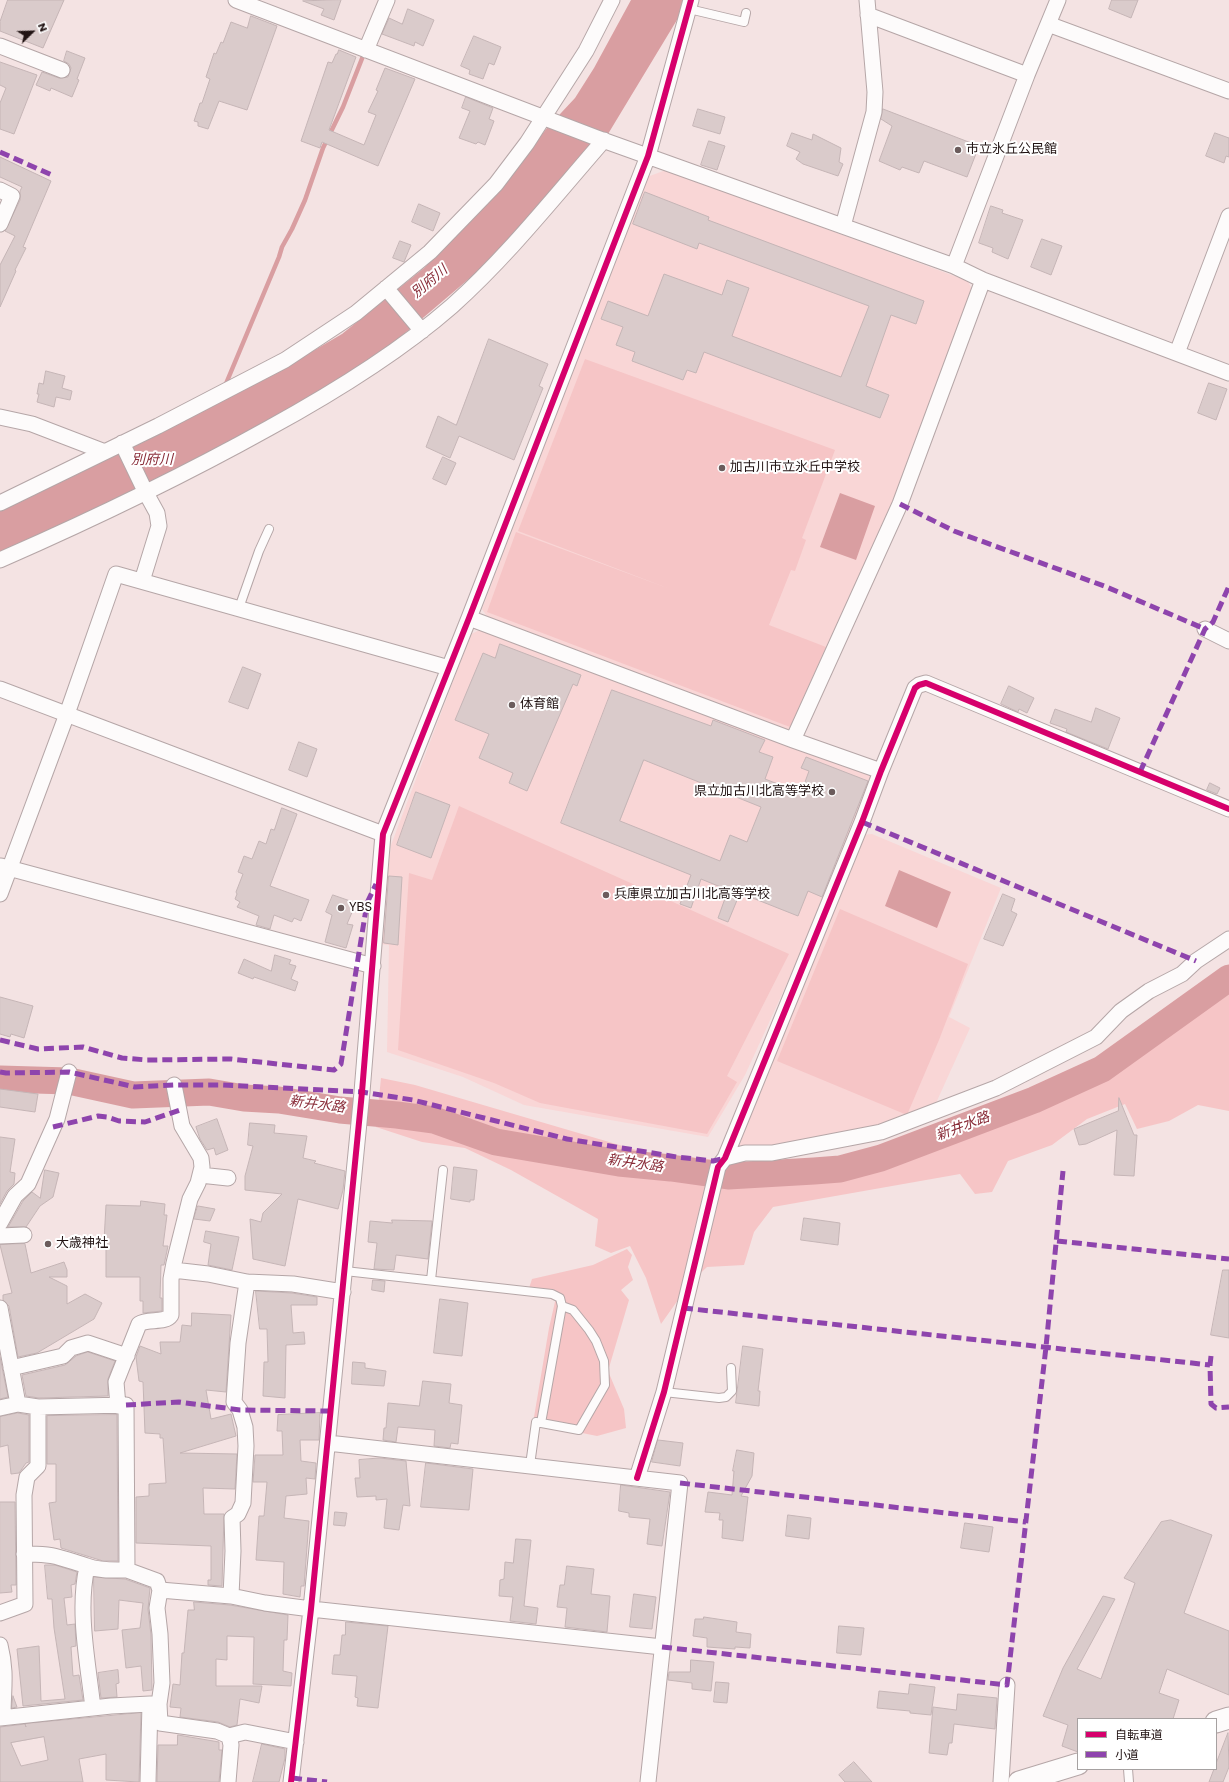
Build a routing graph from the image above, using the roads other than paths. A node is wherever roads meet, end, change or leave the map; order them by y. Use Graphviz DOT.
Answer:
graph roads {
  1 [pos="236,0"];
  2 [pos="387,0"];
  3 [pos="612,0"];
  4 [pos="867,0"];
  5 [pos="1058,0"];
  6 [pos="690,5"];
  7 [pos="746,13"];
  8 [pos="868,16"];
  9 [pos="1048,24"];
  10 [pos="0,46"];
  11 [pos="366,50"];
  12 [pos="62,70"];
  13 [pos="1027,75"];
  14 [pos="1229,91"];
  15 [pos="547,117"];
  16 [pos="600,139"];
  17 [pos="648,156"];
  18 [pos="0,190"];
  19 [pos="1229,216"];
  20 [pos="0,224"];
  21 [pos="843,226"];
  22 [pos="954,266"];
  23 [pos="983,280"];
  24 [pos="386,288"];
  25 [pos="422,331"];
  26 [pos="1177,353"];
  27 [pos="1229,373"];
  28 [pos="0,417"];
  29 [pos="122,443"];
  30 [pos="105,452"];
  31 [pos="146,493"];
  32 [pos="0,502"];
  33 [pos="269,529"];
  34 [pos="0,560"];
  35 [pos="142,581"];
  36 [pos="239,608"];
  37 [pos="469,618"];
  38 [pos="1204,629"];
  39 [pos="1229,641"];
  40 [pos="449,668"];
  41 [pos="0,689"];
  42 [pos="67,714"];
  43 [pos="793,740"];
  44 [pos="881,771"];
  45 [pos="1229,809"];
  46 [pos="383,834"];
  47 [pos="5,867"];
  48 [pos="0,894"];
  49 [pos="1229,939"];
  50 [pos="373,966"];
  51 [pos="69,1072"];
  52 [pos="174,1085"];
  53 [pos="725,1158"];
  54 [pos="443,1170"];
  55 [pos="200,1175"];
  56 [pos="228,1178"];
  57 [pos="0,1223"];
  58 [pos="24,1235"];
  59 [pos="0,1236"];
  60 [pos="173,1270"];
  61 [pos="345,1271"];
  62 [pos="431,1280"];
  63 [pos="247,1282"];
  64 [pos="343,1292"];
  65 [pos="562,1306"];
  66 [pos="0,1308"];
  67 [pos="127,1356"];
  68 [pos="11,1368"];
  69 [pos="731,1368"];
  70 [pos="664,1392"];
  71 [pos="18,1404"];
  72 [pos="118,1406"];
  73 [pos="38,1407"];
  74 [pos="0,1408"];
  75 [pos="541,1423"];
  76 [pos="328,1443"];
  77 [pos="530,1465"];
  78 [pos="637,1478"];
  79 [pos="24,1554"];
  80 [pos="87,1567"];
  81 [pos="127,1570"];
  82 [pos="160,1590"];
  83 [pos="231,1596"];
  84 [pos="311,1609"];
  85 [pos="0,1613"];
  86 [pos="0,1645"];
  87 [pos="662,1646"];
  88 [pos="1007,1686"];
  89 [pos="155,1704"];
  90 [pos="93,1708"];
  91 [pos="1,1717"];
  92 [pos="1229,1718"];
  93 [pos="1217,1722"];
  94 [pos="229,1736"];
  95 [pos="296,1742"];
  96 [pos="1077,1764"];
  97 [pos="1128,1770"];
  98 [pos="1030,1780"];
  99 [pos="148,1782"];
  100 [pos="228,1782"];
  101 [pos="292,1782"];
  102 [pos="648,1782"];
  103 [pos="1001,1782"];
  104 [pos="1129,1782"];
  1 -- 11 [label="street"];
  2 -- 11 [label="street"];
  3 -- 15 [label="street"];
  4 -- 8 [label="street"];
  5 -- 9 [label="street"];
  6 -- 7 [label="lane"];
  6 -- 17 [label="street"];
  8 -- 13 [label="street"];
  8 -- 21 [label="street"];
  9 -- 13 [label="street"];
  9 -- 14 [label="street"];
  10 -- 12 [label="street"];
  11 -- 15 [label="street"];
  13 -- 22 [label="street"];
  15 -- 16 [label="street"];
  15 -- 24 [label="street"];
  16 -- 17 [label="street"];
  16 -- 25 [label="street"];
  17 -- 21 [label="street"];
  17 -- 37 [label="street"];
  18 -- 20 [label="street"];
  19 -- 26 [label="street"];
  21 -- 22 [label="street"];
  22 -- 23 [label="street"];
  23 -- 26 [label="street"];
  23 -- 43 [label="street"];
  24 -- 25 [label="street"];
  24 -- 29 [label="street"];
  25 -- 31 [label="street"];
  26 -- 27 [label="street"];
  28 -- 30 [label="street"];
  29 -- 30 [label="street"];
  29 -- 31 [label="street"];
  30 -- 32 [label="street"];
  31 -- 34 [label="street"];
  31 -- 35 [label="street"];
  33 -- 36 [label="lane"];
  35 -- 36 [label="street"];
  35 -- 42 [label="street"];
  36 -- 40 [label="street"];
  37 -- 40 [label="street"];
  37 -- 43 [label="street"];
  38 -- 39 [label="street"];
  40 -- 46 [label="street"];
  41 -- 42 [label="street"];
  42 -- 46 [label="street"];
  42 -- 47 [label="street"];
  43 -- 44 [label="street"];
  44 -- 45 [label="street"];
  44 -- 53 [label="street"];
  46 -- 50 [label="street"];
  47 -- 48 [label="street"];
  47 -- 50 [label="street"];
  49 -- 53 [label="street"];
  50 -- 61 [label="street"];
  51 -- 57 [label="street"];
  52 -- 55 [label="street"];
  53 -- 70 [label="street"];
  54 -- 62 [label="lane"];
  55 -- 56 [label="street"];
  55 -- 60 [label="street"];
  58 -- 59 [label="street"];
  60 -- 63 [label="street"];
  60 -- 67 [label="street"];
  61 -- 62 [label="lane"];
  61 -- 64 [label="street"];
  62 -- 65 [label="lane"];
  63 -- 64 [label="street"];
  63 -- 83 [label="street"];
  64 -- 76 [label="street"];
  65 -- 75 [label="lane"];
  65 -- 75 [label="lane"];
  66 -- 68 [label="street"];
  67 -- 68 [label="street"];
  67 -- 72 [label="street"];
  68 -- 71 [label="street"];
  69 -- 70 [label="lane"];
  70 -- 78 [label="street"];
  71 -- 73 [label="street"];
  71 -- 74 [label="street"];
  72 -- 73 [label="street"];
  72 -- 81 [label="street"];
  73 -- 79 [label="street"];
  75 -- 77 [label="lane"];
  76 -- 77 [label="street"];
  76 -- 84 [label="street"];
  77 -- 78 [label="street"];
  78 -- 87 [label="street"];
  79 -- 80 [label="street"];
  79 -- 85 [label="street"];
  80 -- 81 [label="street"];
  80 -- 90 [label="street"];
  81 -- 82 [label="street"];
  82 -- 83 [label="street"];
  82 -- 89 [label="street"];
  83 -- 84 [label="street"];
  84 -- 87 [label="street"];
  84 -- 95 [label="street"];
  86 -- 91 [label="street"];
  87 -- 102 [label="street"];
  88 -- 103 [label="street"];
  89 -- 90 [label="street"];
  89 -- 94 [label="street"];
  89 -- 99 [label="street"];
  90 -- 91 [label="street"];
  92 -- 93 [label="street"];
  94 -- 95 [label="street"];
  94 -- 100 [label="street"];
  95 -- 101 [label="street"];
  96 -- 98 [label="street"];
  97 -- 104 [label="lane"];
}
